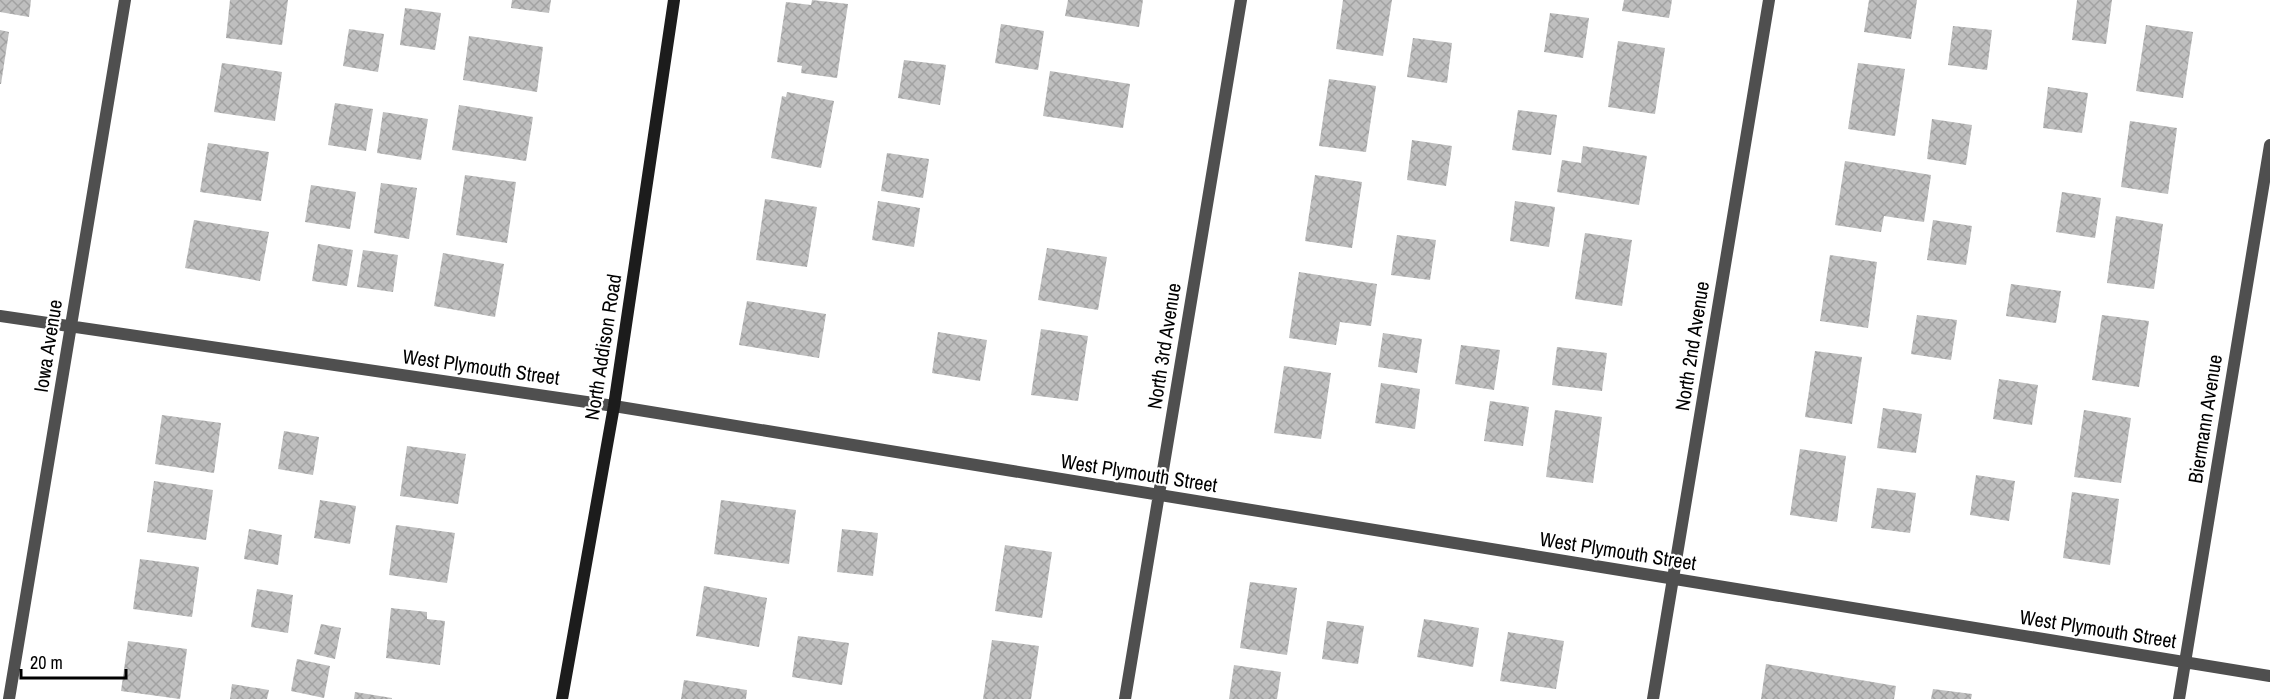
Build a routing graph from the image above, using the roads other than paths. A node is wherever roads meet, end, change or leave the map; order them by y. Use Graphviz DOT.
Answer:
graph roads {
  1 [pos="125,0"];
  2 [pos="674,0"];
  3 [pos="1241,0"];
  4 [pos="1769,0"];
  5 [pos="2270,145"];
  6 [pos="0,316"];
  7 [pos="71,328"];
  8 [pos="614,406"];
  9 [pos="1158,496"];
  10 [pos="1673,579"];
  11 [pos="2185,663"];
  12 [pos="2270,676"];
  13 [pos="9,699"];
  14 [pos="562,699"];
  15 [pos="1125,699"];
  16 [pos="1653,699"];
  17 [pos="2179,699"];
  1 -- 7 [label="street, Iowa Avenue"];
  2 -- 8 [label="street, North Addison Road"];
  3 -- 9 [label="street, North 3rd Avenue"];
  4 -- 10 [label="street, North 2nd Avenue"];
  5 -- 11 [label="street, Biermann Avenue"];
  6 -- 7 [label="street, West Plymouth Street"];
  7 -- 8 [label="street, West Plymouth Street"];
  7 -- 13 [label="street, Iowa Avenue"];
  8 -- 9 [label="street, West Plymouth Street"];
  8 -- 14 [label="street, North Addison Road"];
  9 -- 10 [label="street, West Plymouth Street"];
  9 -- 15 [label="street, North 3rd Avenue"];
  10 -- 11 [label="street, West Plymouth Street"];
  10 -- 16 [label="street, North 2nd Avenue"];
  11 -- 12 [label="street, West Plymouth Street"];
  11 -- 17 [label="street, Biermann Avenue"];
}
